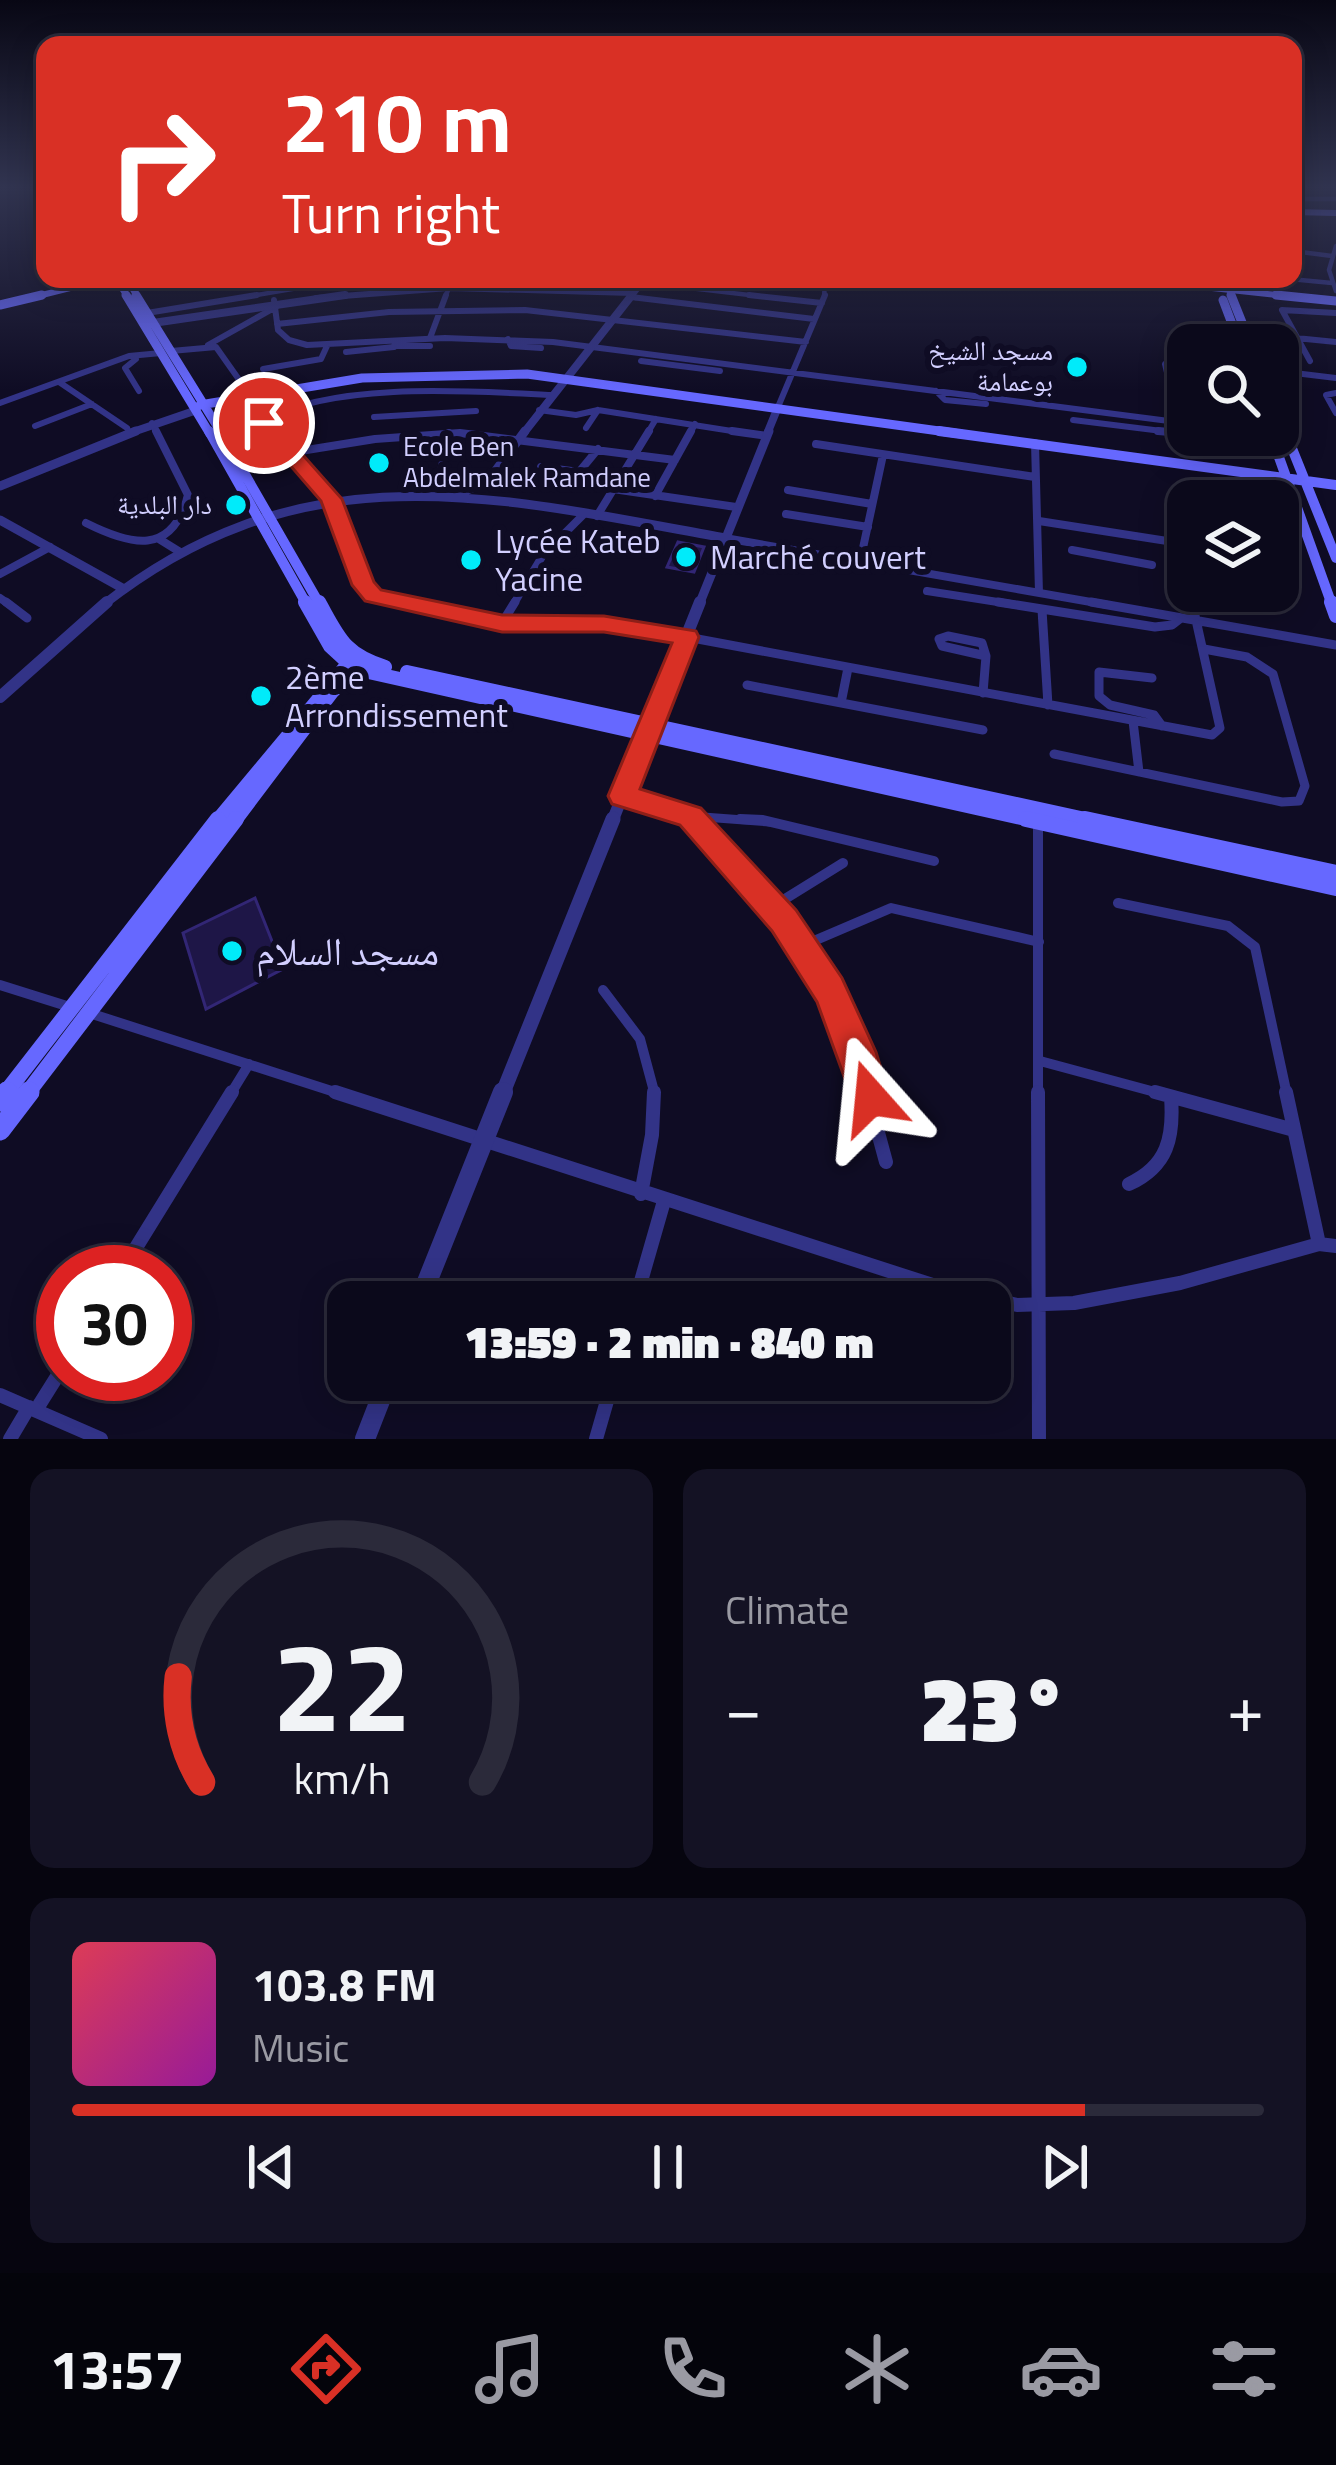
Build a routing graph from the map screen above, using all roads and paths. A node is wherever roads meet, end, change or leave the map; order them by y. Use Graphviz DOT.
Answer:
graph roads {
  1 [pos="1331,256"];
  2 [pos="1302,283"];
  3 [pos="54,288"];
  4 [pos="66,288"];
  5 [pos="123,288"];
  6 [pos="131,288"];
  7 [pos="288,288"];
  8 [pos="424,288"];
  9 [pos="430,288"];
  10 [pos="448,288"];
  11 [pos="490,288"];
  12 [pos="638,288"];
  13 [pos="704,288"];
  14 [pos="736,288"];
  15 [pos="824,288"];
  16 [pos="1223,288"];
  17 [pos="1224,288"];
  18 [pos="1264,288"];
  19 [pos="283,289"];
  20 [pos="734,292"];
  21 [pos="1335,293"];
  22 [pos="632,295"];
  23 [pos="286,299"];
  24 [pos="0,303"];
  25 [pos="822,303"];
  26 [pos="275,304"];
  27 [pos="442,309"];
  28 [pos="1336,313"];
  29 [pos="612,317"];
  30 [pos="815,317"];
  31 [pos="149,323"];
  32 [pos="277,324"];
  33 [pos="1234,324"];
  34 [pos="1242,324"];
  35 [pos="1290,324"];
  36 [pos="1299,338"];
  37 [pos="508,339"];
  38 [pos="430,342"];
  39 [pos="806,342"];
  40 [pos="1336,342"];
  41 [pos="1299,343"];
  42 [pos="394,344"];
  43 [pos="208,345"];
  44 [pos="327,346"];
  45 [pos="588,346"];
  46 [pos="541,348"];
  47 [pos="162,352"];
  48 [pos="346,352"];
  49 [pos="641,361"];
  50 [pos="1310,361"];
  51 [pos="681,362"];
  52 [pos="263,369"];
  53 [pos="720,371"];
  54 [pos="790,372"];
  55 [pos="1299,374"];
  56 [pos="1336,378"];
  57 [pos="562,379"];
  58 [pos="240,381"];
  59 [pos="59,382"];
  60 [pos="139,391"];
  61 [pos="936,391"];
  62 [pos="1336,393"];
  63 [pos="550,395"];
  64 [pos="373,397"];
  65 [pos="0,403"];
  66 [pos="92,404"];
  67 [pos="986,404"];
  68 [pos="200,407"];
  69 [pos="777,409"];
  70 [pos="539,410"];
  71 [pos="598,410"];
  72 [pos="476,411"];
  73 [pos="1336,413"];
  74 [pos="1116,415"];
  75 [pos="374,417"];
  76 [pos="656,418"];
  77 [pos="1073,419"];
  78 [pos="1167,419"];
  79 [pos="152,423"];
  80 [pos="694,424"];
  81 [pos="1118,425"];
  82 [pos="35,426"];
  83 [pos="127,428"];
  84 [pos="586,428"];
  85 [pos="1167,432"];
  86 [pos="449,433"];
  87 [pos="767,436"];
  88 [pos="375,439"];
  89 [pos="519,440"];
  90 [pos="816,444"];
  91 [pos="1035,445"];
  92 [pos="598,449"];
  93 [pos="288,453"];
  94 [pos="634,454"];
  95 [pos="883,455"];
  96 [pos="1296,456"];
  97 [pos="675,460"];
  98 [pos="541,467"];
  99 [pos="440,476"];
  100 [pos="1035,477"];
  101 [pos="1280,480"];
  102 [pos="488,481"];
  103 [pos="1299,483"];
  104 [pos="0,484"];
  105 [pos="1307,484"];
  106 [pos="1336,488"];
  107 [pos="613,489"];
  108 [pos="788,490"];
  109 [pos="456,494"];
  110 [pos="656,496"];
  111 [pos="331,499"];
  112 [pos="502,501"];
  113 [pos="872,504"];
  114 [pos="736,507"];
  115 [pos="786,514"];
  116 [pos="1299,514"];
  117 [pos="583,515"];
  118 [pos="597,516"];
  119 [pos="263,518"];
  120 [pos="0,520"];
  121 [pos="1039,521"];
  122 [pos="86,523"];
  123 [pos="868,527"];
  124 [pos="1299,527"];
  125 [pos="1304,528"];
  126 [pos="1114,533"];
  127 [pos="725,538"];
  128 [pos="159,539"];
  129 [pos="1167,541"];
  130 [pos="50,547"];
  131 [pos="1072,550"];
  132 [pos="180,552"];
  133 [pos="1116,558"];
  134 [pos="1336,558"];
  135 [pos="860,562"];
  136 [pos="1152,565"];
  137 [pos="0,574"];
  138 [pos="124,590"];
  139 [pos="927,591"];
  140 [pos="1040,593"];
  141 [pos="0,598"];
  142 [pos="1042,610"];
  143 [pos="1194,612"];
  144 [pos="1336,616"];
  145 [pos="26,618"];
  146 [pos="1181,618"];
  147 [pos="1196,620"];
  148 [pos="502,623"];
  149 [pos="687,637"];
  150 [pos="1336,645"];
  151 [pos="1204,649"];
  152 [pos="986,656"];
  153 [pos="354,663"];
  154 [pos="848,668"];
  155 [pos="1152,678"];
  156 [pos="333,683"];
  157 [pos="747,686"];
  158 [pos="983,693"];
  159 [pos="0,698"];
  160 [pos="842,703"];
  161 [pos="1048,705"];
  162 [pos="1133,721"];
  163 [pos="1162,726"];
  164 [pos="650,729"];
  165 [pos="982,730"];
  166 [pos="1054,754"];
  167 [pos="1139,772"];
  168 [pos="623,796"];
  169 [pos="1038,814"];
  170 [pos="690,816"];
  171 [pos="934,861"];
  172 [pos="843,863"];
  173 [pos="1336,873"];
  174 [pos="1336,888"];
  175 [pos="1118,903"];
  176 [pos="772,907"];
  177 [pos="1039,942"];
  178 [pos="802,946"];
  179 [pos="0,985"];
  180 [pos="603,990"];
  181 [pos="81,1010"];
  182 [pos="1040,1061"];
  183 [pos="249,1064"];
  184 [pos="1171,1096"];
  185 [pos="0,1101"];
  186 [pos="0,1130"];
  187 [pos="1294,1130"];
  188 [pos="483,1140"];
  189 [pos="886,1162"];
  190 [pos="1129,1184"];
  191 [pos="641,1194"];
  192 [pos="664,1201"];
  193 [pos="1319,1244"];
  194 [pos="138,1245"];
  195 [pos="1336,1246"];
  196 [pos="427,1281"];
  197 [pos="641,1281"];
  198 [pos="1037,1306"];
  199 [pos="0,1395"];
  200 [pos="39,1401"];
  201 [pos="379,1401"];
  202 [pos="607,1401"];
  203 [pos="33,1409"];
  204 [pos="10,1439"];
  205 [pos="101,1439"];
  206 [pos="364,1439"];
  207 [pos="596,1439"];
  208 [pos="1039,1439"];
  1 -- 21 [label="street"];
  2 -- 21 [label="street"];
  3 -- 24 [label="main road"];
  4 -- 24 [label="main road"];
  5 -- 31 [label="main road"];
  6 -- 31 [label="main road"];
  7 -- 19 [label="street"];
  8 -- 23 [label="street"];
  9 -- 26 [label="street"];
  10 -- 27 [label="street"];
  11 -- 22 [label="street"];
  12 -- 22 [label="street"];
  13 -- 20 [label="street"];
  14 -- 20 [label="street"];
  15 -- 25 [label="street"];
  16 -- 33 [label="main road"];
  17 -- 34 [label="main road"];
  18 -- 21 [label="main road"];
  19 -- 23 [label="street"];
  19 -- 31 [label="street"];
  20 -- 25 [label="street"];
  22 -- 29 [label="street"];
  22 -- 30 [label="street"];
  23 -- 26 [label="street"];
  25 -- 30 [label="street"];
  26 -- 31 [label="street"];
  26 -- 32 [label="street"];
  26 -- 43 [label="street"];
  27 -- 29 [label="street"];
  27 -- 32 [label="street"];
  27 -- 38 [label="street"];
  28 -- 35 [label="street"];
  29 -- 39 [label="street"];
  29 -- 45 [label="street"];
  30 -- 39 [label="street"];
  31 -- 47 [label="main road"];
  32 -- 44 [label="street"];
  36 -- 40 [label="street"];
  37 -- 38 [label="street"];
  37 -- 45 [label="street"];
  37 -- 46 [label="street"];
  38 -- 42 [label="street"];
  39 -- 54 [label="street"];
  41 -- 50 [label="street"];
  42 -- 44 [label="street"];
  42 -- 48 [label="street"];
  43 -- 47 [label="street"];
  43 -- 58 [label="street"];
  44 -- 52 [label="street"];
  45 -- 51 [label="street"];
  45 -- 57 [label="street"];
  47 -- 59 [label="street"];
  47 -- 60 [label="street"];
  47 -- 68 [label="main road"];
  49 -- 51 [label="street"];
  51 -- 53 [label="street"];
  51 -- 54 [label="street"];
  54 -- 61 [label="street"];
  54 -- 69 [label="street"];
  55 -- 56 [label="street"];
  57 -- 63 [label="street"];
  57 -- 68 [label="main road"];
  57 -- 69 [label="main road"];
  59 -- 65 [label="street"];
  59 -- 66 [label="street"];
  61 -- 67 [label="street"];
  61 -- 74 [label="street"];
  62 -- 73 [label="street"];
  63 -- 64 [label="street"];
  63 -- 70 [label="street"];
  64 -- 75 [label="street"];
  64 -- 93 [label="street"];
  66 -- 82 [label="street"];
  66 -- 83 [label="street"];
  68 -- 79 [label="street"];
  68 -- 83 [label="street"];
  68 -- 119 [label="main road"];
  69 -- 87 [label="street"];
  69 -- 91 [label="main road"];
  70 -- 71 [label="street"];
  70 -- 89 [label="street"];
  71 -- 76 [label="street"];
  71 -- 84 [label="street"];
  72 -- 75 [label="street"];
  74 -- 78 [label="street"];
  74 -- 81 [label="street"];
  75 -- 88 [label="street"];
  76 -- 80 [label="street"];
  76 -- 94 [label="street"];
  77 -- 81 [label="street"];
  79 -- 104 [label="street"];
  79 -- 128 [label="street"];
  80 -- 87 [label="street"];
  80 -- 97 [label="street"];
  81 -- 85 [label="street"];
  83 -- 104 [label="street"];
  86 -- 88 [label="street"];
  86 -- 89 [label="street"];
  86 -- 99 [label="street"];
  87 -- 114 [label="street"];
  88 -- 93 [label="street"];
  89 -- 92 [label="street"];
  89 -- 102 [label="street"];
  90 -- 95 [label="street"];
  91 -- 100 [label="street"];
  91 -- 101 [label="main road"];
  92 -- 94 [label="street"];
  92 -- 98 [label="street"];
  93 -- 111 [label="street"];
  94 -- 97 [label="street"];
  94 -- 107 [label="street"];
  95 -- 100 [label="street"];
  95 -- 113 [label="street"];
  96 -- 105 [label="main road"];
  97 -- 110 [label="street"];
  100 -- 121 [label="street"];
  102 -- 109 [label="street"];
  102 -- 112 [label="street"];
  103 -- 105 [label="main road"];
  105 -- 106 [label="main road"];
  105 -- 134 [label="main road"];
  107 -- 110 [label="street"];
  107 -- 118 [label="street"];
  108 -- 113 [label="street"];
  109 -- 111 [label="street"];
  109 -- 112 [label="street"];
  110 -- 114 [label="street"];
  111 -- 119 [label="street"];
  111 -- 148 [label="street"];
  112 -- 117 [label="street"];
  113 -- 123 [label="street"];
  114 -- 127 [label="street"];
  115 -- 123 [label="street"];
  116 -- 125 [label="main road"];
  117 -- 118 [label="street"];
  117 -- 148 [label="street"];
  118 -- 127 [label="street"];
  119 -- 132 [label="street"];
  119 -- 153 [label="main road"];
  120 -- 130 [label="street"];
  121 -- 126 [label="street"];
  121 -- 140 [label="street"];
  122 -- 128 [label="street"];
  123 -- 135 [label="street"];
  124 -- 125 [label="street"];
  125 -- 144 [label="main road"];
  126 -- 129 [label="street"];
  126 -- 133 [label="street"];
  127 -- 135 [label="street"];
  127 -- 149 [label="street"];
  128 -- 132 [label="street"];
  130 -- 137 [label="street"];
  130 -- 138 [label="street"];
  131 -- 133 [label="street"];
  132 -- 138 [label="street"];
  133 -- 136 [label="street"];
  135 -- 140 [label="street"];
  138 -- 159 [label="street"];
  139 -- 142 [label="street"];
  140 -- 146 [label="street"];
  141 -- 145 [label="street"];
  142 -- 146 [label="street"];
  142 -- 161 [label="street"];
  143 -- 147 [label="street"];
  146 -- 147 [label="street"];
  147 -- 150 [label="street"];
  147 -- 151 [label="street"];
  148 -- 149 [label="street"];
  149 -- 154 [label="street"];
  149 -- 164 [label="street"];
  151 -- 163 [label="street"];
  151 -- 167 [label="street"];
  152 -- 152 [label="street"];
  152 -- 158 [label="street"];
  153 -- 156 [label="main road"];
  153 -- 156 [label="main road"];
  153 -- 164 [label="main road"];
  154 -- 158 [label="street"];
  154 -- 160 [label="street"];
  155 -- 163 [label="street"];
  156 -- 181 [label="main road"];
  157 -- 160 [label="street"];
  158 -- 161 [label="street"];
  160 -- 165 [label="street"];
  161 -- 162 [label="street"];
  162 -- 163 [label="street"];
  162 -- 167 [label="street"];
  164 -- 168 [label="street"];
  164 -- 169 [label="main road"];
  166 -- 167 [label="street"];
  168 -- 170 [label="street"];
  168 -- 188 [label="street"];
  169 -- 173 [label="main road"];
  169 -- 174 [label="main road"];
  169 -- 177 [label="street"];
  170 -- 171 [label="street"];
  170 -- 176 [label="street"];
  172 -- 176 [label="street"];
  175 -- 187 [label="street"];
  176 -- 178 [label="street"];
  177 -- 178 [label="street"];
  177 -- 182 [label="street"];
  178 -- 189 [label="street"];
  179 -- 181 [label="street"];
  180 -- 191 [label="street"];
  181 -- 183 [label="street"];
  181 -- 185 [label="main road"];
  181 -- 186 [label="main road"];
  182 -- 184 [label="street"];
  182 -- 198 [label="street"];
  183 -- 188 [label="street"];
  183 -- 194 [label="street"];
  184 -- 187 [label="street"];
  184 -- 190 [label="street"];
  187 -- 193 [label="street"];
  188 -- 191 [label="street"];
  188 -- 196 [label="street"];
  191 -- 192 [label="street"];
  192 -- 197 [label="street"];
  192 -- 198 [label="street"];
  193 -- 195 [label="street"];
  193 -- 198 [label="street"];
  198 -- 208 [label="street"];
  199 -- 203 [label="street"];
  200 -- 203 [label="street"];
  201 -- 206 [label="street"];
  202 -- 207 [label="street"];
  203 -- 204 [label="street"];
  203 -- 205 [label="street"];
}
